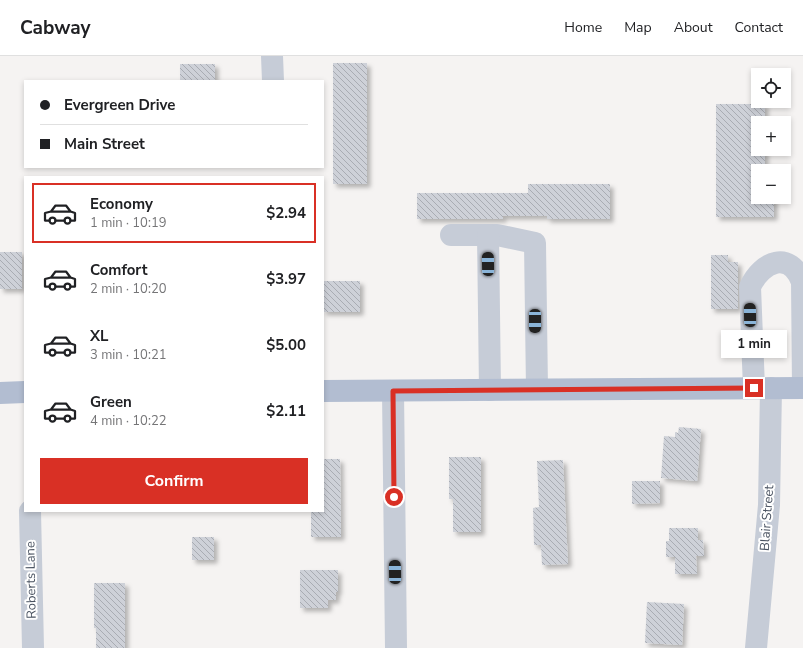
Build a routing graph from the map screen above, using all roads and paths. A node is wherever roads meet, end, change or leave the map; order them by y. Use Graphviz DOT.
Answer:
graph roads {
  1 [pos="272,56"];
  2 [pos="273,80"];
  3 [pos="451,235"];
  4 [pos="488,235"];
  5 [pos="762,388"];
  6 [pos="803,388"];
  7 [pos="537,389"];
  8 [pos="490,390"];
  9 [pos="324,391"];
  10 [pos="393,391"];
  11 [pos="24,392"];
  12 [pos="0,393"];
  13 [pos="30,512"];
  14 [pos="33,648"];
  15 [pos="396,648"];
  16 [pos="756,648"];
  1 -- 2 [label="street"];
  3 -- 4 [label="street"];
  4 -- 7 [label="street"];
  4 -- 8 [label="street"];
  5 -- 6 [label="main road"];
  5 -- 6 [label="street, Blair Street"];
  5 -- 7 [label="main road"];
  5 -- 16 [label="street, Blair Street"];
  7 -- 8 [label="main road"];
  8 -- 10 [label="main road"];
  9 -- 10 [label="main road"];
  10 -- 15 [label="street"];
  11 -- 12 [label="main road"];
  13 -- 14 [label="street, Roberts Lane"];
}
